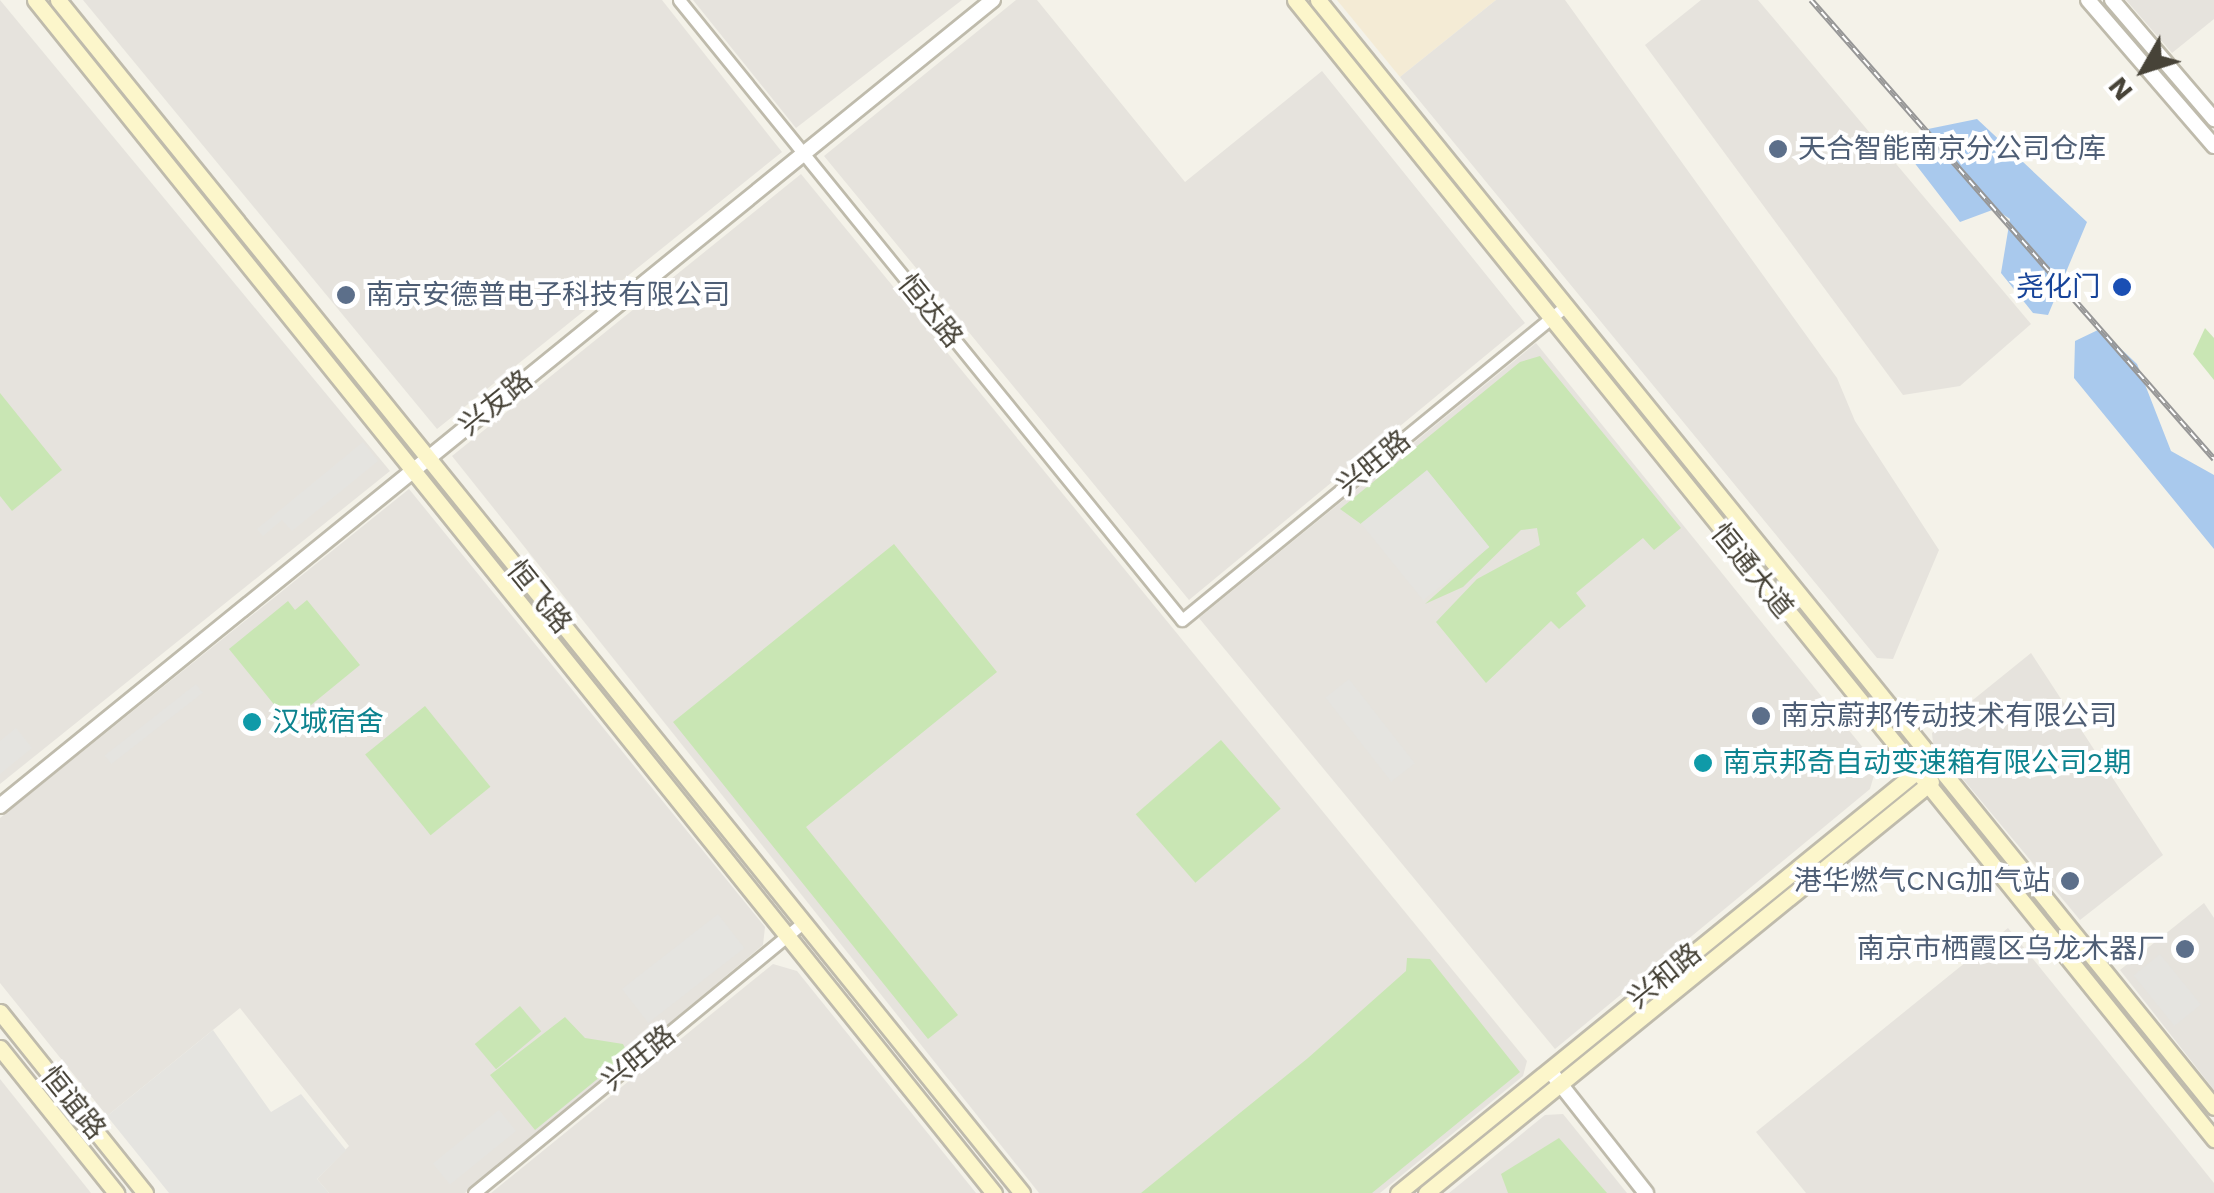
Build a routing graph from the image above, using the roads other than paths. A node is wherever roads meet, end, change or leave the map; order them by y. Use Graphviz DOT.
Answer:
graph roads {
  1 [pos="35,0"];
  2 [pos="58,0"];
  3 [pos="680,0"];
  4 [pos="993,0"];
  5 [pos="1295,0"];
  6 [pos="1318,0"];
  7 [pos="2088,0"];
  8 [pos="2112,0"];
  9 [pos="2214,118"];
  10 [pos="2214,146"];
  11 [pos="804,155"];
  12 [pos="1565,306"];
  13 [pos="1551,318"];
  14 [pos="428,458"];
  15 [pos="413,469"];
  16 [pos="1182,620"];
  17 [pos="1932,760"];
  18 [pos="1915,773"];
  19 [pos="1942,773"];
  20 [pos="1926,786"];
  21 [pos="0,806"];
  22 [pos="803,923"];
  23 [pos="787,936"];
  24 [pos="0,1012"];
  25 [pos="0,1048"];
  26 [pos="1550,1070"];
  27 [pos="1560,1085"];
  28 [pos="2214,1107"];
  29 [pos="2214,1139"];
  30 [pos="116,1193"];
  31 [pos="145,1193"];
  32 [pos="474,1193"];
  33 [pos="994,1193"];
  34 [pos="1022,1193"];
  35 [pos="1398,1193"];
  36 [pos="1426,1193"];
  37 [pos="1646,1193"];
  1 -- 15 [label="main road, 恒飞路"];
  2 -- 14 [label="main road, 恒飞路"];
  3 -- 11 [label="street, 恒达路"];
  4 -- 11 [label="street, 兴友路"];
  5 -- 13 [label="main road, 恒通大道"];
  6 -- 12 [label="main road, 恒通大道"];
  7 -- 10 [label="street"];
  8 -- 9 [label="street"];
  11 -- 14 [label="street, 兴友路"];
  11 -- 16 [label="street, 恒达路"];
  12 -- 13 [label="street, 兴旺路"];
  12 -- 17 [label="main road, 恒通大道"];
  13 -- 16 [label="street, 兴旺路"];
  13 -- 18 [label="main road, 恒通大道"];
  14 -- 15 [label="street, 兴友路"];
  14 -- 22 [label="main road, 恒飞路"];
  15 -- 21 [label="street, 兴友路"];
  15 -- 23 [label="main road, 恒飞路"];
  17 -- 18 [label="main road, 兴和路"];
  17 -- 19 [label="main road, 恒通大道"];
  18 -- 20 [label="main road, 恒通大道"];
  18 -- 26 [label="main road, 兴和路"];
  19 -- 20 [label="main road, 兴和路"];
  19 -- 28 [label="main road, 恒通大道"];
  20 -- 27 [label="main road, 兴和路"];
  20 -- 29 [label="main road, 恒通大道"];
  22 -- 23 [label="street, 兴旺路"];
  22 -- 34 [label="main road, 恒飞路"];
  23 -- 32 [label="street, 兴旺路"];
  23 -- 33 [label="main road, 恒飞路"];
  24 -- 31 [label="main road, 恒谊路"];
  25 -- 30 [label="main road, 恒谊路"];
  26 -- 27 [label="street"];
  26 -- 35 [label="main road, 兴和路"];
  27 -- 36 [label="main road, 兴和路"];
  27 -- 37 [label="street"];
}
